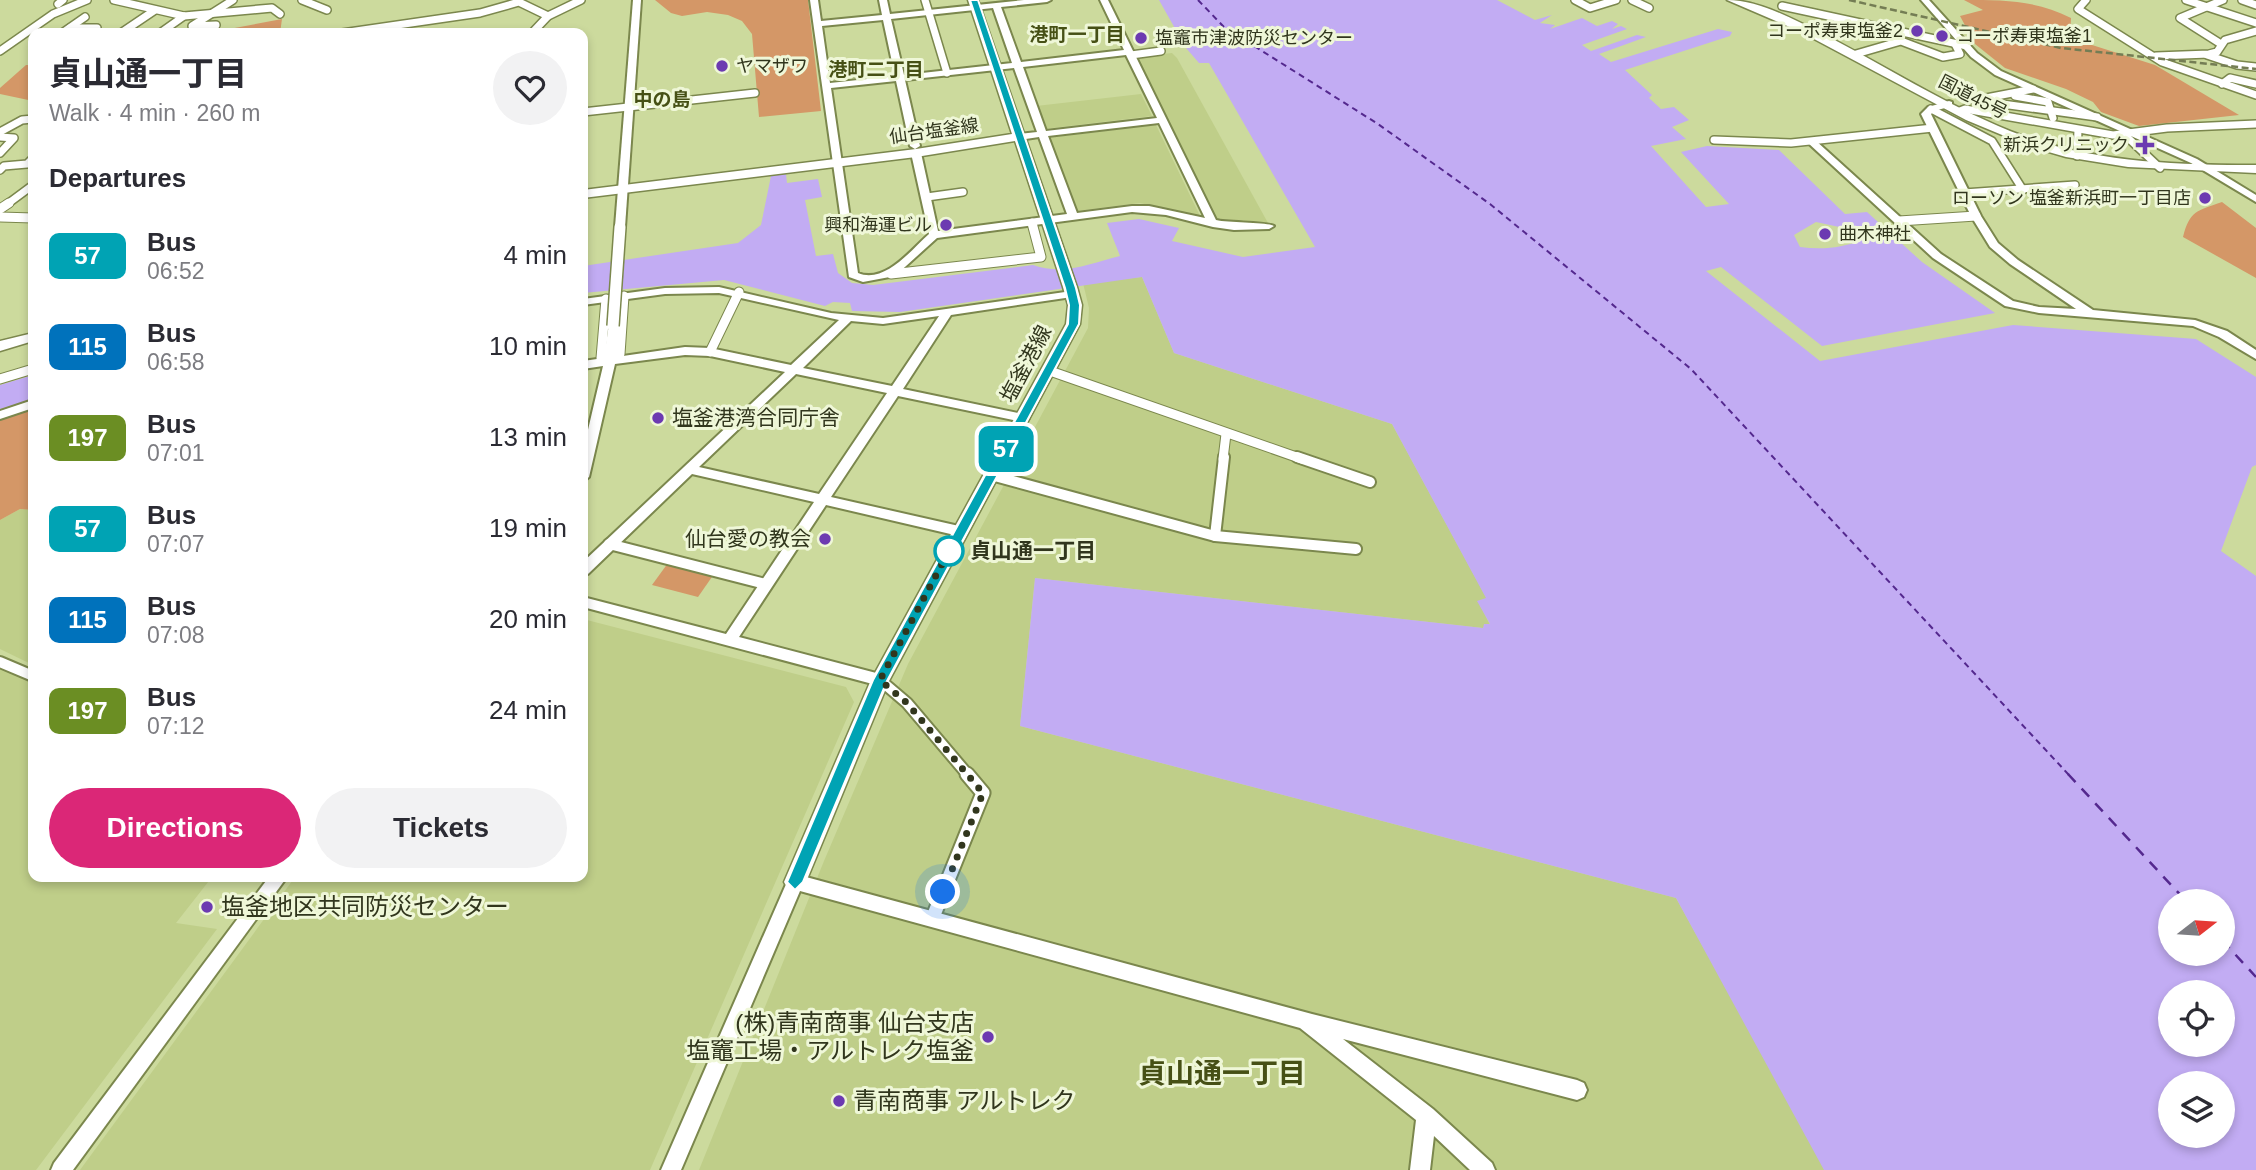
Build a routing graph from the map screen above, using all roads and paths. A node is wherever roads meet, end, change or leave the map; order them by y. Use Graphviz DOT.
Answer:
graph roads {
  1 [pos="87,0"];
  2 [pos="159,0"];
  3 [pos="233,0"];
  4 [pos="269,0"];
  5 [pos="302,0"];
  6 [pos="555,0"];
  7 [pos="581,0"];
  8 [pos="637,0"];
  9 [pos="814,0"];
  10 [pos="883,0"];
  11 [pos="925,0"];
  12 [pos="1048,0"];
  13 [pos="1104,0"];
  14 [pos="1575,0"];
  15 [pos="1616,0"];
  16 [pos="1632,0"];
  17 [pos="1732,0"];
  18 [pos="1925,0"];
  19 [pos="2086,0"];
  20 [pos="2186,0"];
  21 [pos="2223,0"];
  22 [pos="2242,0"];
  23 [pos="120,1"];
  24 [pos="995,3"];
  25 [pos="975,4"];
  26 [pos="2256,5"];
  27 [pos="567,6"];
  28 [pos="1782,6"];
  29 [pos="144,7"];
  30 [pos="2210,7"];
  31 [pos="1649,8"];
  32 [pos="267,9"];
  33 [pos="155,10"];
  34 [pos="327,10"];
  35 [pos="930,12"];
  36 [pos="280,14"];
  37 [pos="206,15"];
  38 [pos="85,16"];
  39 [pos="184,16"];
  40 [pos="548,16"];
  41 [pos="887,16"];
  42 [pos="2256,23"];
  43 [pos="819,24"];
  44 [pos="216,25"];
  45 [pos="70,27"];
  46 [pos="33,28"];
  47 [pos="97,28"];
  48 [pos="128,28"];
  49 [pos="167,28"];
  50 [pos="376,28"];
  51 [pos="537,28"];
  52 [pos="28,31"];
  53 [pos="2256,31"];
  54 [pos="1955,44"];
  55 [pos="2221,44"];
  56 [pos="1967,46"];
  57 [pos="0,51"];
  58 [pos="1161,51"];
  59 [pos="1131,54"];
  60 [pos="1856,54"];
  61 [pos="2207,55"];
  62 [pos="2153,56"];
  63 [pos="1018,65"];
  64 [pos="996,67"];
  65 [pos="2256,67"];
  66 [pos="859,72"];
  67 [pos="947,73"];
  68 [pos="900,78"];
  69 [pos="826,80"];
  70 [pos="2221,84"];
  71 [pos="2256,84"];
  72 [pos="2033,89"];
  73 [pos="755,93"];
  74 [pos="2005,94"];
  75 [pos="2256,95"];
  76 [pos="1973,100"];
  77 [pos="1949,104"];
  78 [pos="629,107"];
  79 [pos="1931,109"];
  80 [pos="1963,110"];
  81 [pos="588,111"];
  82 [pos="2052,113"];
  83 [pos="2097,117"];
  84 [pos="28,119"];
  85 [pos="1161,120"];
  86 [pos="2025,121"];
  87 [pos="2256,124"];
  88 [pos="2053,126"];
  89 [pos="1933,128"];
  90 [pos="2078,130"];
  91 [pos="0,132"];
  92 [pos="2006,133"];
  93 [pos="1041,134"];
  94 [pos="2131,135"];
  95 [pos="0,137"];
  96 [pos="1019,137"];
  97 [pos="1714,140"];
  98 [pos="1812,142"];
  99 [pos="916,150"];
  100 [pos="0,153"];
  101 [pos="2077,156"];
  102 [pos="836,160"];
  103 [pos="28,163"];
  104 [pos="2160,168"];
  105 [pos="2211,169"];
  106 [pos="2256,169"];
  107 [pos="0,170"];
  108 [pos="2076,185"];
  109 [pos="623,186"];
  110 [pos="588,187"];
  111 [pos="28,189"];
  112 [pos="2023,190"];
  113 [pos="963,192"];
  114 [pos="588,193"];
  115 [pos="1964,193"];
  116 [pos="927,197"];
  117 [pos="2256,199"];
  118 [pos="0,209"];
  119 [pos="1976,216"];
  120 [pos="0,217"];
  121 [pos="1073,217"];
  122 [pos="28,218"];
  123 [pos="1049,221"];
  124 [pos="1899,221"];
  125 [pos="1032,223"];
  126 [pos="1213,224"];
  127 [pos="1269,226"];
  128 [pos="934,235"];
  129 [pos="891,274"];
  130 [pos="1071,291"];
  131 [pos="738,292"];
  132 [pos="624,296"];
  133 [pos="606,299"];
  134 [pos="588,301"];
  135 [pos="2090,313"];
  136 [pos="946,314"];
  137 [pos="848,318"];
  138 [pos="28,330"];
  139 [pos="0,338"];
  140 [pos="28,338"];
  141 [pos="0,346"];
  142 [pos="710,352"];
  143 [pos="2256,355"];
  144 [pos="610,362"];
  145 [pos="588,364"];
  146 [pos="28,371"];
  147 [pos="791,371"];
  148 [pos="1050,371"];
  149 [pos="0,379"];
  150 [pos="893,391"];
  151 [pos="28,406"];
  152 [pos="0,415"];
  153 [pos="1023,418"];
  154 [pos="1226,433"];
  155 [pos="588,456"];
  156 [pos="688,469"];
  157 [pos="991,475"];
  158 [pos="1370,482"];
  159 [pos="821,500"];
  160 [pos="959,531"];
  161 [pos="1214,536"];
  162 [pos="609,544"];
  163 [pos="1356,549"];
  164 [pos="588,565"];
  165 [pos="765,584"];
  166 [pos="588,603"];
  167 [pos="729,640"];
  168 [pos="0,662"];
  169 [pos="28,674"];
  170 [pos="880,680"];
  171 [pos="275,882"];
  172 [pos="795,882"];
  173 [pos="933,917"];
  174 [pos="1306,1020"];
  175 [pos="1577,1090"];
  176 [pos="1426,1116"];
  177 [pos="61,1170"];
  178 [pos="671,1170"];
  179 [pos="1420,1170"];
  180 [pos="1485,1170"];
  1 -- 46 [label="street"];
  2 -- 29 [label="street"];
  3 -- 37 [label="street"];
  4 -- 32 [label="street"];
  5 -- 34 [label="street"];
  6 -- 27 [label="street"];
  7 -- 27 [label="street"];
  8 -- 78 [label="street"];
  9 -- 43 [label="street"];
  10 -- 41 [label="street"];
  11 -- 35 [label="street"];
  12 -- 24 [label="street"];
  13 -- 59 [label="street"];
  14 -- 15 [label="street"];
  16 -- 31 [label="street"];
  17 -- 60 [label="main road, 国道45号"];
  18 -- 56 [label="street"];
  19 -- 62 [label="street"];
  20 -- 30 [label="street"];
  21 -- 30 [label="street"];
  22 -- 26 [label="street"];
  23 -- 29 [label="street"];
  24 -- 25 [label="street"];
  24 -- 63 [label="street"];
  25 -- 35 [label="street"];
  25 -- 64 [label="main road, 塩釜港線"];
  27 -- 40 [label="street"];
  28 -- 54 [label="street"];
  29 -- 33 [label="street"];
  30 -- 42 [label="street"];
  30 -- 55 [label="street"];
  32 -- 36 [label="street"];
  32 -- 37 [label="street"];
  33 -- 39 [label="street"];
  33 -- 48 [label="street"];
  35 -- 41 [label="street"];
  35 -- 67 [label="street"];
  37 -- 39 [label="street"];
  37 -- 44 [label="street"];
  38 -- 45 [label="street"];
  39 -- 49 [label="street"];
  40 -- 50 [label="street"];
  40 -- 51 [label="street"];
  41 -- 43 [label="street"];
  41 -- 68 [label="street"];
  43 -- 69 [label="street"];
  45 -- 47 [label="street"];
  52 -- 57 [label="street"];
  53 -- 55 [label="street"];
  54 -- 56 [label="street"];
  54 -- 60 [label="street"];
  55 -- 61 [label="street"];
  56 -- 72 [label="street"];
  58 -- 59 [label="street"];
  59 -- 63 [label="street"];
  59 -- 85 [label="street"];
  60 -- 77 [label="main road, 国道45号"];
  61 -- 62 [label="street"];
  61 -- 65 [label="street"];
  62 -- 70 [label="street"];
  63 -- 64 [label="street"];
  63 -- 93 [label="street"];
  64 -- 67 [label="street"];
  64 -- 96 [label="main road, 塩釜港線"];
  66 -- 69 [label="street"];
  67 -- 68 [label="street"];
  68 -- 69 [label="street"];
  68 -- 99 [label="street"];
  69 -- 102 [label="street"];
  70 -- 71 [label="street"];
  70 -- 75 [label="street"];
  72 -- 74 [label="street"];
  72 -- 83 [label="street"];
  73 -- 78 [label="street"];
  74 -- 76 [label="street"];
  74 -- 82 [label="street"];
  76 -- 80 [label="street"];
  76 -- 82 [label="street"];
  77 -- 79 [label="street"];
  77 -- 80 [label="main road, 国道45号"];
  78 -- 81 [label="street"];
  78 -- 109 [label="street"];
  79 -- 89 [label="street"];
  79 -- 112 [label="street"];
  80 -- 86 [label="street"];
  80 -- 92 [label="main road, 国道45号"];
  82 -- 83 [label="street"];
  82 -- 88 [label="street"];
  83 -- 94 [label="street"];
  84 -- 91 [label="street"];
  85 -- 93 [label="street"];
  85 -- 126 [label="street"];
  86 -- 88 [label="street"];
  86 -- 92 [label="street"];
  87 -- 94 [label="street"];
  88 -- 90 [label="street"];
  89 -- 98 [label="street"];
  89 -- 115 [label="street"];
  90 -- 94 [label="street"];
  90 -- 101 [label="street"];
  92 -- 101 [label="main road, 国道45号"];
  93 -- 96 [label="street"];
  93 -- 121 [label="street"];
  94 -- 104 [label="street"];
  94 -- 105 [label="street"];
  95 -- 100 [label="street"];
  96 -- 99 [label="main road, 仙台塩釜線"];
  96 -- 123 [label="main road, 塩釜港線"];
  97 -- 98 [label="street"];
  98 -- 124 [label="street"];
  99 -- 102 [label="main road, 仙台塩釜線"];
  99 -- 116 [label="street"];
  101 -- 104 [label="main road, 国道45号"];
  102 -- 109 [label="main road, 仙台塩釜線"];
  102 -- 129 [label="street"];
  103 -- 107 [label="street"];
  104 -- 105 [label="main road, 国道45号"];
  105 -- 106 [label="main road, 国道45号"];
  105 -- 117 [label="street"];
  108 -- 112 [label="street"];
  109 -- 110 [label="main road, 仙台塩釜線"];
  109 -- 114 [label="main road, 仙台塩釜線"];
  109 -- 144 [label="street, bridge"];
  111 -- 118 [label="street"];
  112 -- 115 [label="street"];
  113 -- 116 [label="street"];
  115 -- 119 [label="street"];
  116 -- 128 [label="street"];
  119 -- 124 [label="street"];
  119 -- 135 [label="street"];
  120 -- 122 [label="street"];
  121 -- 123 [label="street"];
  121 -- 126 [label="street"];
  123 -- 125 [label="street"];
  123 -- 130 [label="main road, 塩釜港線"];
  124 -- 135 [label="street"];
  125 -- 128 [label="street"];
  125 -- 129 [label="street"];
  126 -- 127 [label="street"];
  128 -- 129 [label="street"];
  130 -- 136 [label="street"];
  130 -- 148 [label="main road, 塩釜港線"];
  131 -- 132 [label="street"];
  131 -- 137 [label="street"];
  131 -- 142 [label="street"];
  132 -- 133 [label="street"];
  132 -- 144 [label="street"];
  133 -- 134 [label="street"];
  133 -- 144 [label="street"];
  135 -- 143 [label="street"];
  136 -- 137 [label="street"];
  136 -- 150 [label="street"];
  137 -- 147 [label="street"];
  138 -- 139 [label="main road"];
  140 -- 141 [label="main road"];
  142 -- 144 [label="street"];
  142 -- 147 [label="street"];
  144 -- 145 [label="street"];
  144 -- 155 [label="street"];
  146 -- 149 [label="street"];
  147 -- 150 [label="street"];
  147 -- 156 [label="street"];
  148 -- 153 [label="main road, 塩釜港線"];
  148 -- 154 [label="street"];
  150 -- 153 [label="street"];
  150 -- 159 [label="street"];
  151 -- 152 [label="street"];
  153 -- 157 [label="main road, 塩釜港線"];
  154 -- 158 [label="street"];
  154 -- 161 [label="street"];
  156 -- 159 [label="street"];
  156 -- 162 [label="street"];
  157 -- 160 [label="main road, 塩釜港線"];
  157 -- 161 [label="street"];
  159 -- 160 [label="street"];
  159 -- 165 [label="street"];
  160 -- 170 [label="main road, 塩釜港線"];
  161 -- 163 [label="street"];
  162 -- 164 [label="street"];
  162 -- 165 [label="street"];
  165 -- 167 [label="street"];
  166 -- 167 [label="street"];
  167 -- 170 [label="street"];
  168 -- 169 [label="street"];
  170 -- 172 [label="main road, 塩釜港線"];
  170 -- 173 [label="street"];
  171 -- 177 [label="street"];
  172 -- 173 [label="street"];
  172 -- 178 [label="street"];
  173 -- 174 [label="street"];
  174 -- 175 [label="street"];
  174 -- 176 [label="street"];
  176 -- 179 [label="street"];
  176 -- 180 [label="street"];
}
